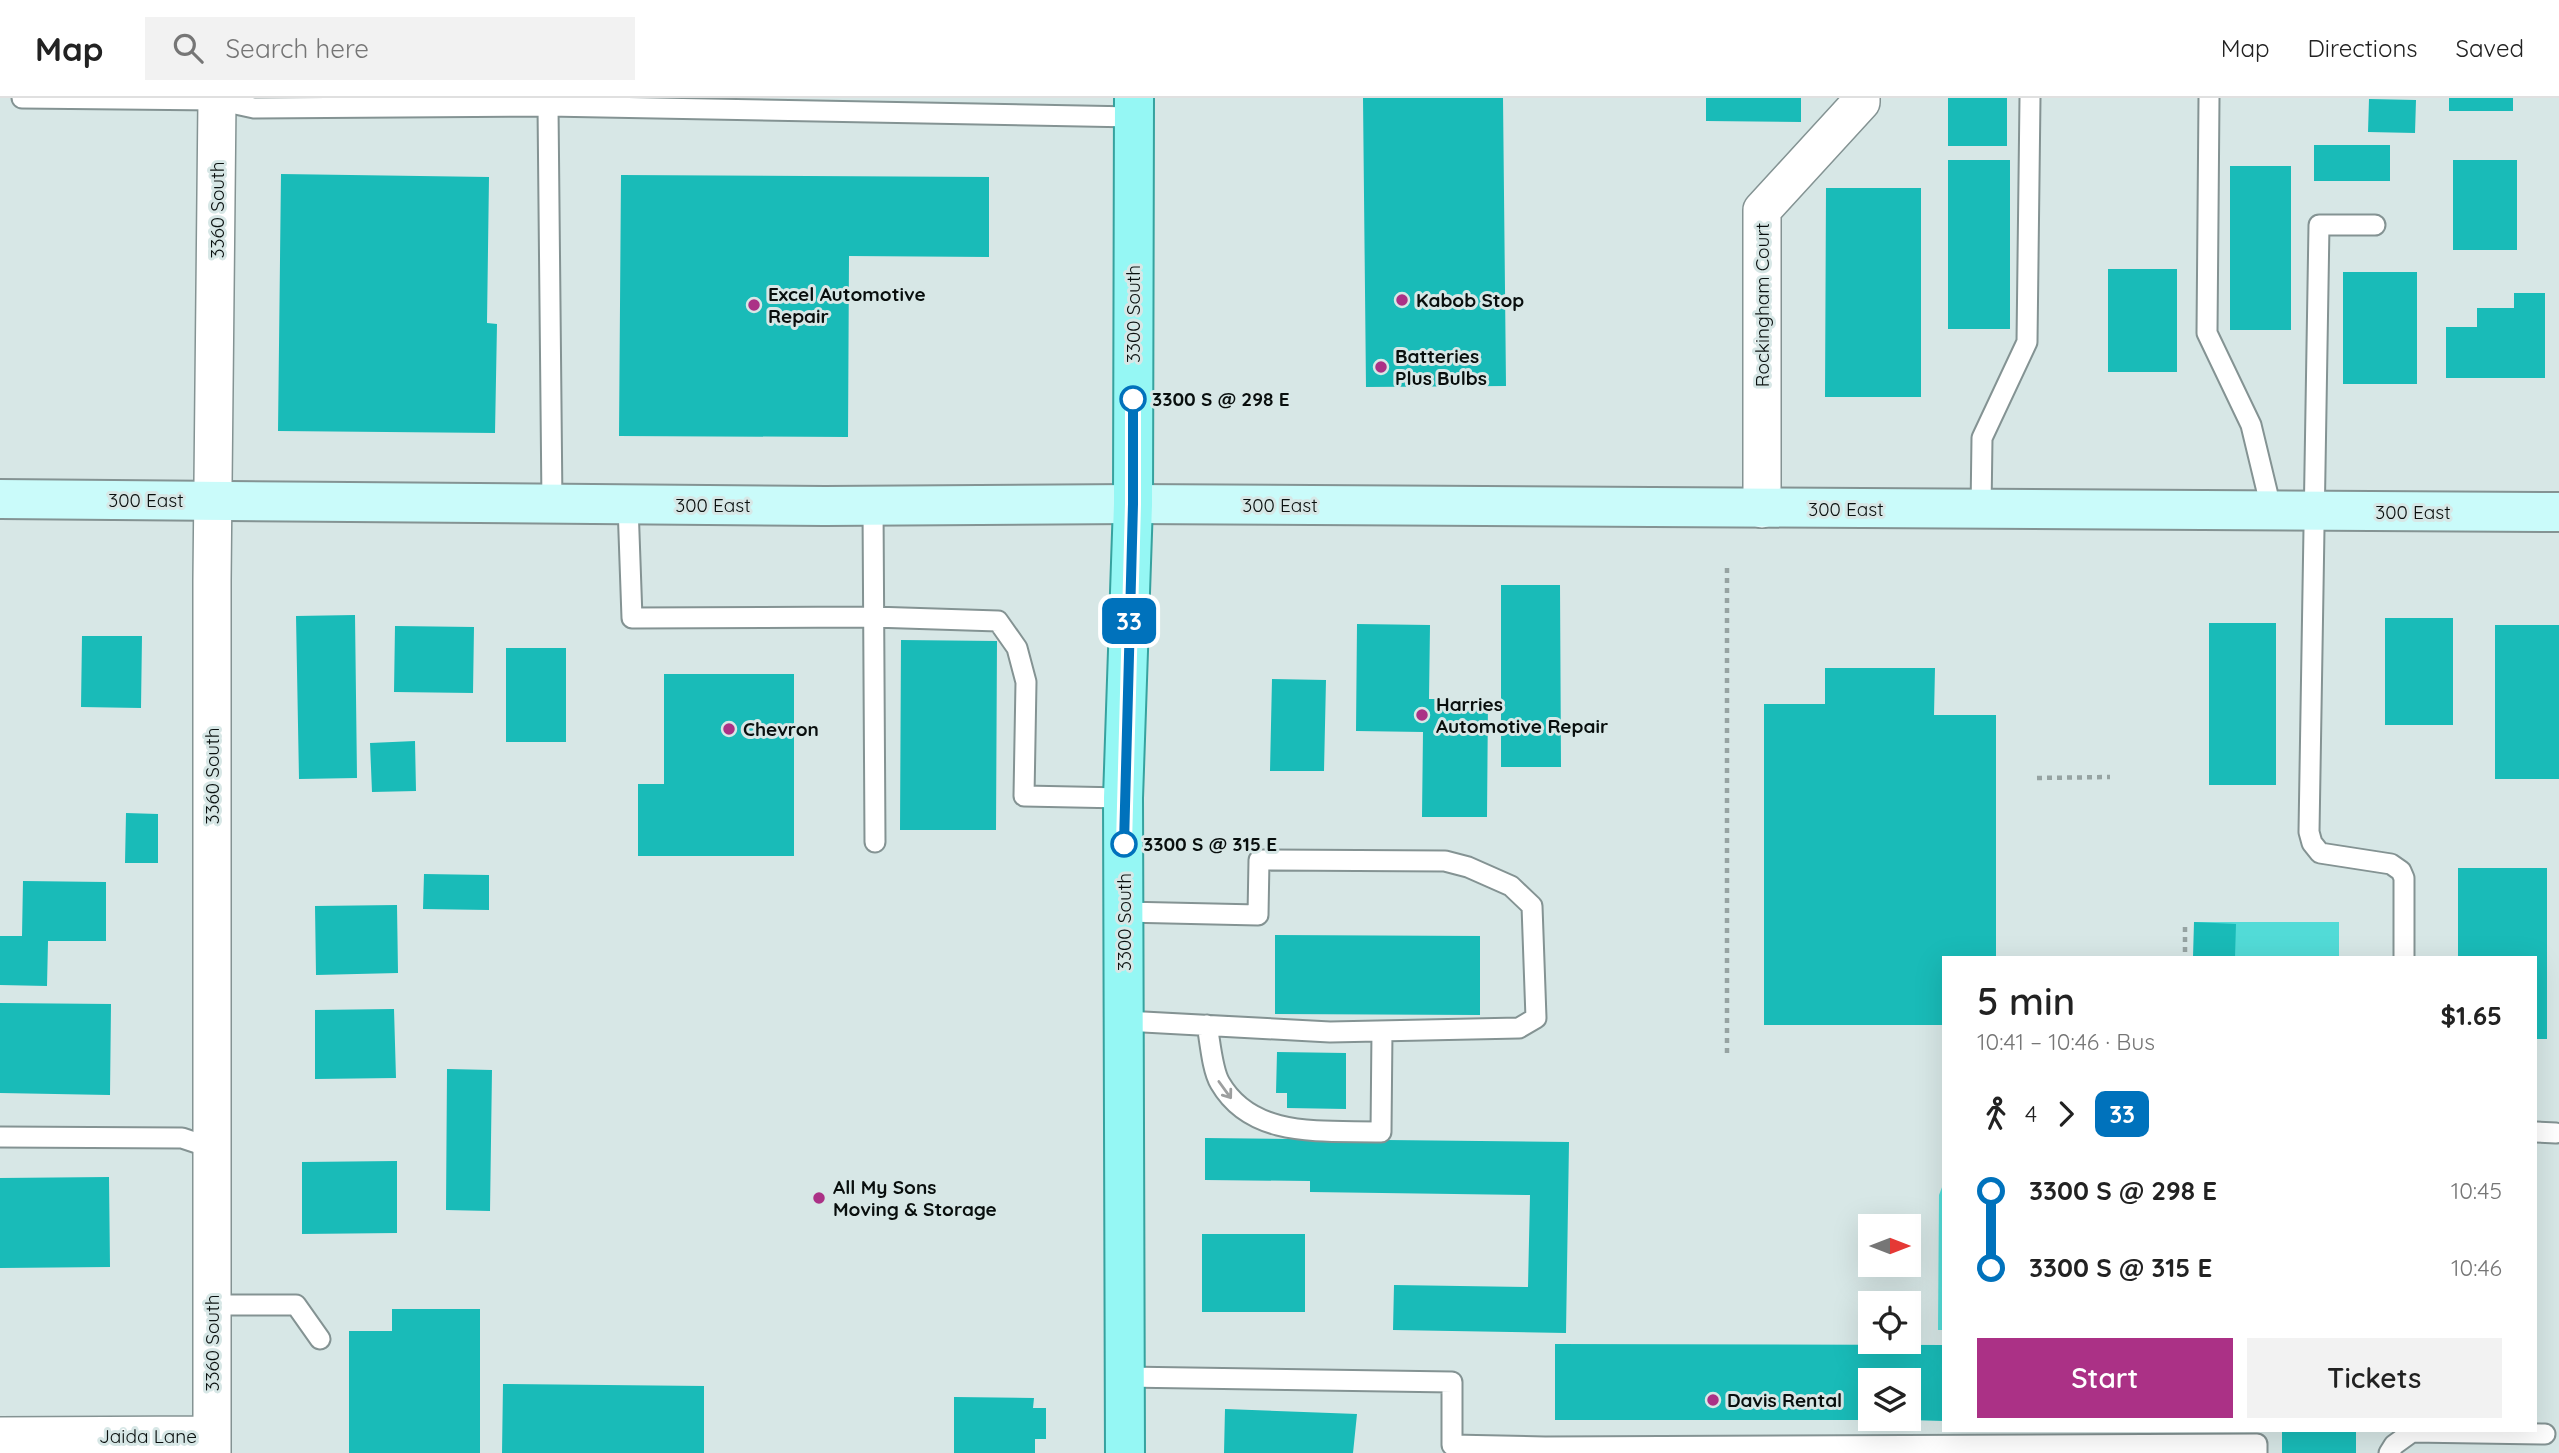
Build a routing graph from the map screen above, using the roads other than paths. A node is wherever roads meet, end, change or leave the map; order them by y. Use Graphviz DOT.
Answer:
graph roads {
  1 [pos="22,98"];
  2 [pos="1861,98"];
  3 [pos="2030,98"];
  4 [pos="2208,98"];
  5 [pos="218,100"];
  6 [pos="548,106"];
  7 [pos="1134,107"];
  8 [pos="2375,225"];
  9 [pos="0,499"];
  10 [pos="215,500"];
  11 [pos="552,504"];
  12 [pos="1133,504"];
  13 [pos="628,505"];
  14 [pos="873,506"];
  15 [pos="1762,509"];
  16 [pos="1981,510"];
  17 [pos="2315,511"];
  18 [pos="2272,512"];
  19 [pos="2559,512"];
  20 [pos="873,617"];
  21 [pos="1123,798"];
  22 [pos="875,842"];
  23 [pos="1124,912"];
  24 [pos="2404,956"];
  25 [pos="1125,1021"];
  26 [pos="1208,1025"];
  27 [pos="1382,1031"];
  28 [pos="2537,1132"];
  29 [pos="2556,1133"];
  30 [pos="0,1137"];
  31 [pos="212,1148"];
  32 [pos="212,1305"];
  33 [pos="320,1339"];
  34 [pos="1125,1377"];
  35 [pos="2545,1434"];
  36 [pos="0,1436"];
  37 [pos="212,1444"];
  38 [pos="1452,1449"];
  39 [pos="2042,1449"];
  40 [pos="1125,1453"];
  41 [pos="2258,1453"];
  42 [pos="2389,1453"];
  1 -- 5 [label="lane"];
  2 -- 15 [label="street, Rockingham Court"];
  3 -- 16 [label="lane"];
  4 -- 18 [label="lane"];
  5 -- 6 [label="lane"];
  5 -- 10 [label="street, 3360 South"];
  6 -- 7 [label="lane"];
  6 -- 11 [label="lane"];
  7 -- 12 [label="main road, 3300 South"];
  8 -- 17 [label="lane"];
  9 -- 10 [label="street, 300 East"];
  10 -- 11 [label="street, 300 East"];
  10 -- 31 [label="street, 3360 South"];
  11 -- 13 [label="street, 300 East"];
  12 -- 14 [label="street, 300 East"];
  12 -- 15 [label="street, 300 East"];
  12 -- 21 [label="main road, 3300 South"];
  13 -- 14 [label="street, 300 East"];
  13 -- 20 [label="lane"];
  14 -- 20 [label="lane"];
  15 -- 16 [label="street, 300 East"];
  16 -- 18 [label="street, 300 East"];
  17 -- 18 [label="street, 300 East"];
  17 -- 19 [label="street, 300 East"];
  17 -- 24 [label="lane"];
  20 -- 21 [label="lane"];
  20 -- 22 [label="lane"];
  21 -- 23 [label="main road, 3300 South"];
  23 -- 25 [label="main road, 3300 South"];
  23 -- 27 [label="lane"];
  25 -- 26 [label="lane"];
  25 -- 34 [label="main road, 3300 South"];
  26 -- 27 [label="lane"];
  26 -- 27 [label="lane, one-way"];
  28 -- 29 [label="lane"];
  30 -- 31 [label="lane"];
  31 -- 32 [label="street, 3360 South"];
  32 -- 33 [label="lane"];
  32 -- 37 [label="street, 3360 South"];
  34 -- 38 [label="lane"];
  34 -- 40 [label="main road, 3300 South"];
  35 -- 42 [label="lane"];
  36 -- 37 [label="street, Jaida Lane"];
  38 -- 39 [label="lane"];
  39 -- 41 [label="lane"];
}
